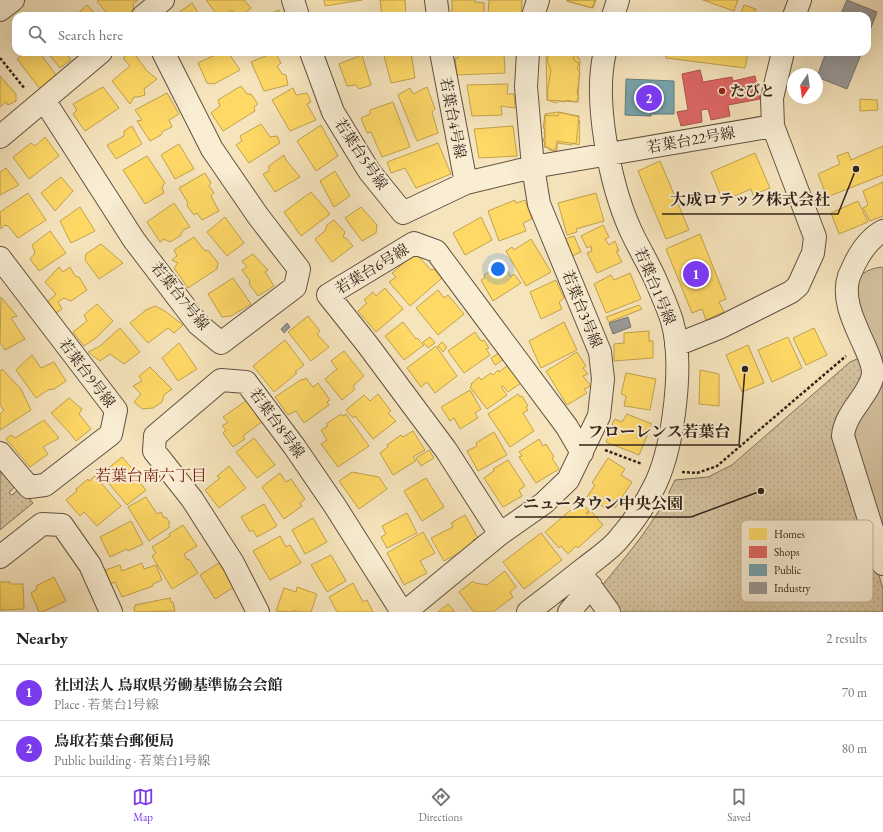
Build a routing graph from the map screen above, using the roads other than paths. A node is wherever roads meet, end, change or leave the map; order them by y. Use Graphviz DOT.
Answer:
graph roads {
  1 [pos="13,0"];
  2 [pos="293,0"];
  3 [pos="436,0"];
  4 [pos="538,0"];
  5 [pos="618,0"];
  6 [pos="800,0"];
  7 [pos="0,10"];
  8 [pos="297,12"];
  9 [pos="438,12"];
  10 [pos="534,12"];
  11 [pos="614,12"];
  12 [pos="796,12"];
  13 [pos="96,56"];
  14 [pos="165,56"];
  15 [pos="312,56"];
  16 [pos="442,56"];
  17 [pos="528,56"];
  18 [pos="604,56"];
  19 [pos="782,56"];
  20 [pos="41,103"];
  21 [pos="773,126"];
  22 [pos="0,137"];
  23 [pos="609,154"];
  24 [pos="533,166"];
  25 [pos="466,183"];
  26 [pos="883,231"];
  27 [pos="0,258"];
  28 [pos="676,345"];
  29 [pos="584,448"];
  30 [pos="0,453"];
  31 [pos="869,520"];
  32 [pos="873,532"];
  33 [pos="500,534"];
  34 [pos="0,558"];
  35 [pos="883,564"];
  36 [pos="586,579"];
  37 [pos="110,612"];
  38 [pos="258,612"];
  39 [pos="404,612"];
  40 [pos="528,612"];
  41 [pos="569,612"];
  42 [pos="609,612"];
  1 -- 7 [label="street"];
  2 -- 8 [label="street"];
  3 -- 9 [label="street"];
  4 -- 10 [label="street"];
  5 -- 11 [label="street"];
  6 -- 12 [label="street"];
  13 -- 20 [label="street"];
  14 -- 20 [label="street, 若葉台7号線"];
  15 -- 25 [label="street, 若葉台5号線"];
  16 -- 25 [label="street, 若葉台4号線"];
  17 -- 24 [label="street, 若葉台3号線"];
  18 -- 23 [label="street, 若葉台1号線"];
  19 -- 21 [label="street"];
  20 -- 22 [label="street"];
  21 -- 23 [label="street, 若葉台22号線"];
  21 -- 28 [label="street"];
  23 -- 24 [label="street"];
  23 -- 28 [label="street, 若葉台1号線"];
  24 -- 25 [label="street, 若葉台5号線"];
  24 -- 29 [label="street, 若葉台3号線"];
  26 -- 31 [label="street"];
  27 -- 30 [label="street, 若葉台9号線"];
  28 -- 36 [label="street, 若葉台1号線"];
  29 -- 33 [label="street, 若葉台3号線"];
  29 -- 33 [label="street, 若葉台6号線"];
  32 -- 35 [label="street"];
  33 -- 39 [label="street, 若葉台3号線"];
  34 -- 37 [label="street"];
  36 -- 40 [label="street, 若葉台1号線"];
  36 -- 41 [label="street"];
  36 -- 42 [label="street"];
  38 -- 39 [label="street, 若葉台8号線"];
}
